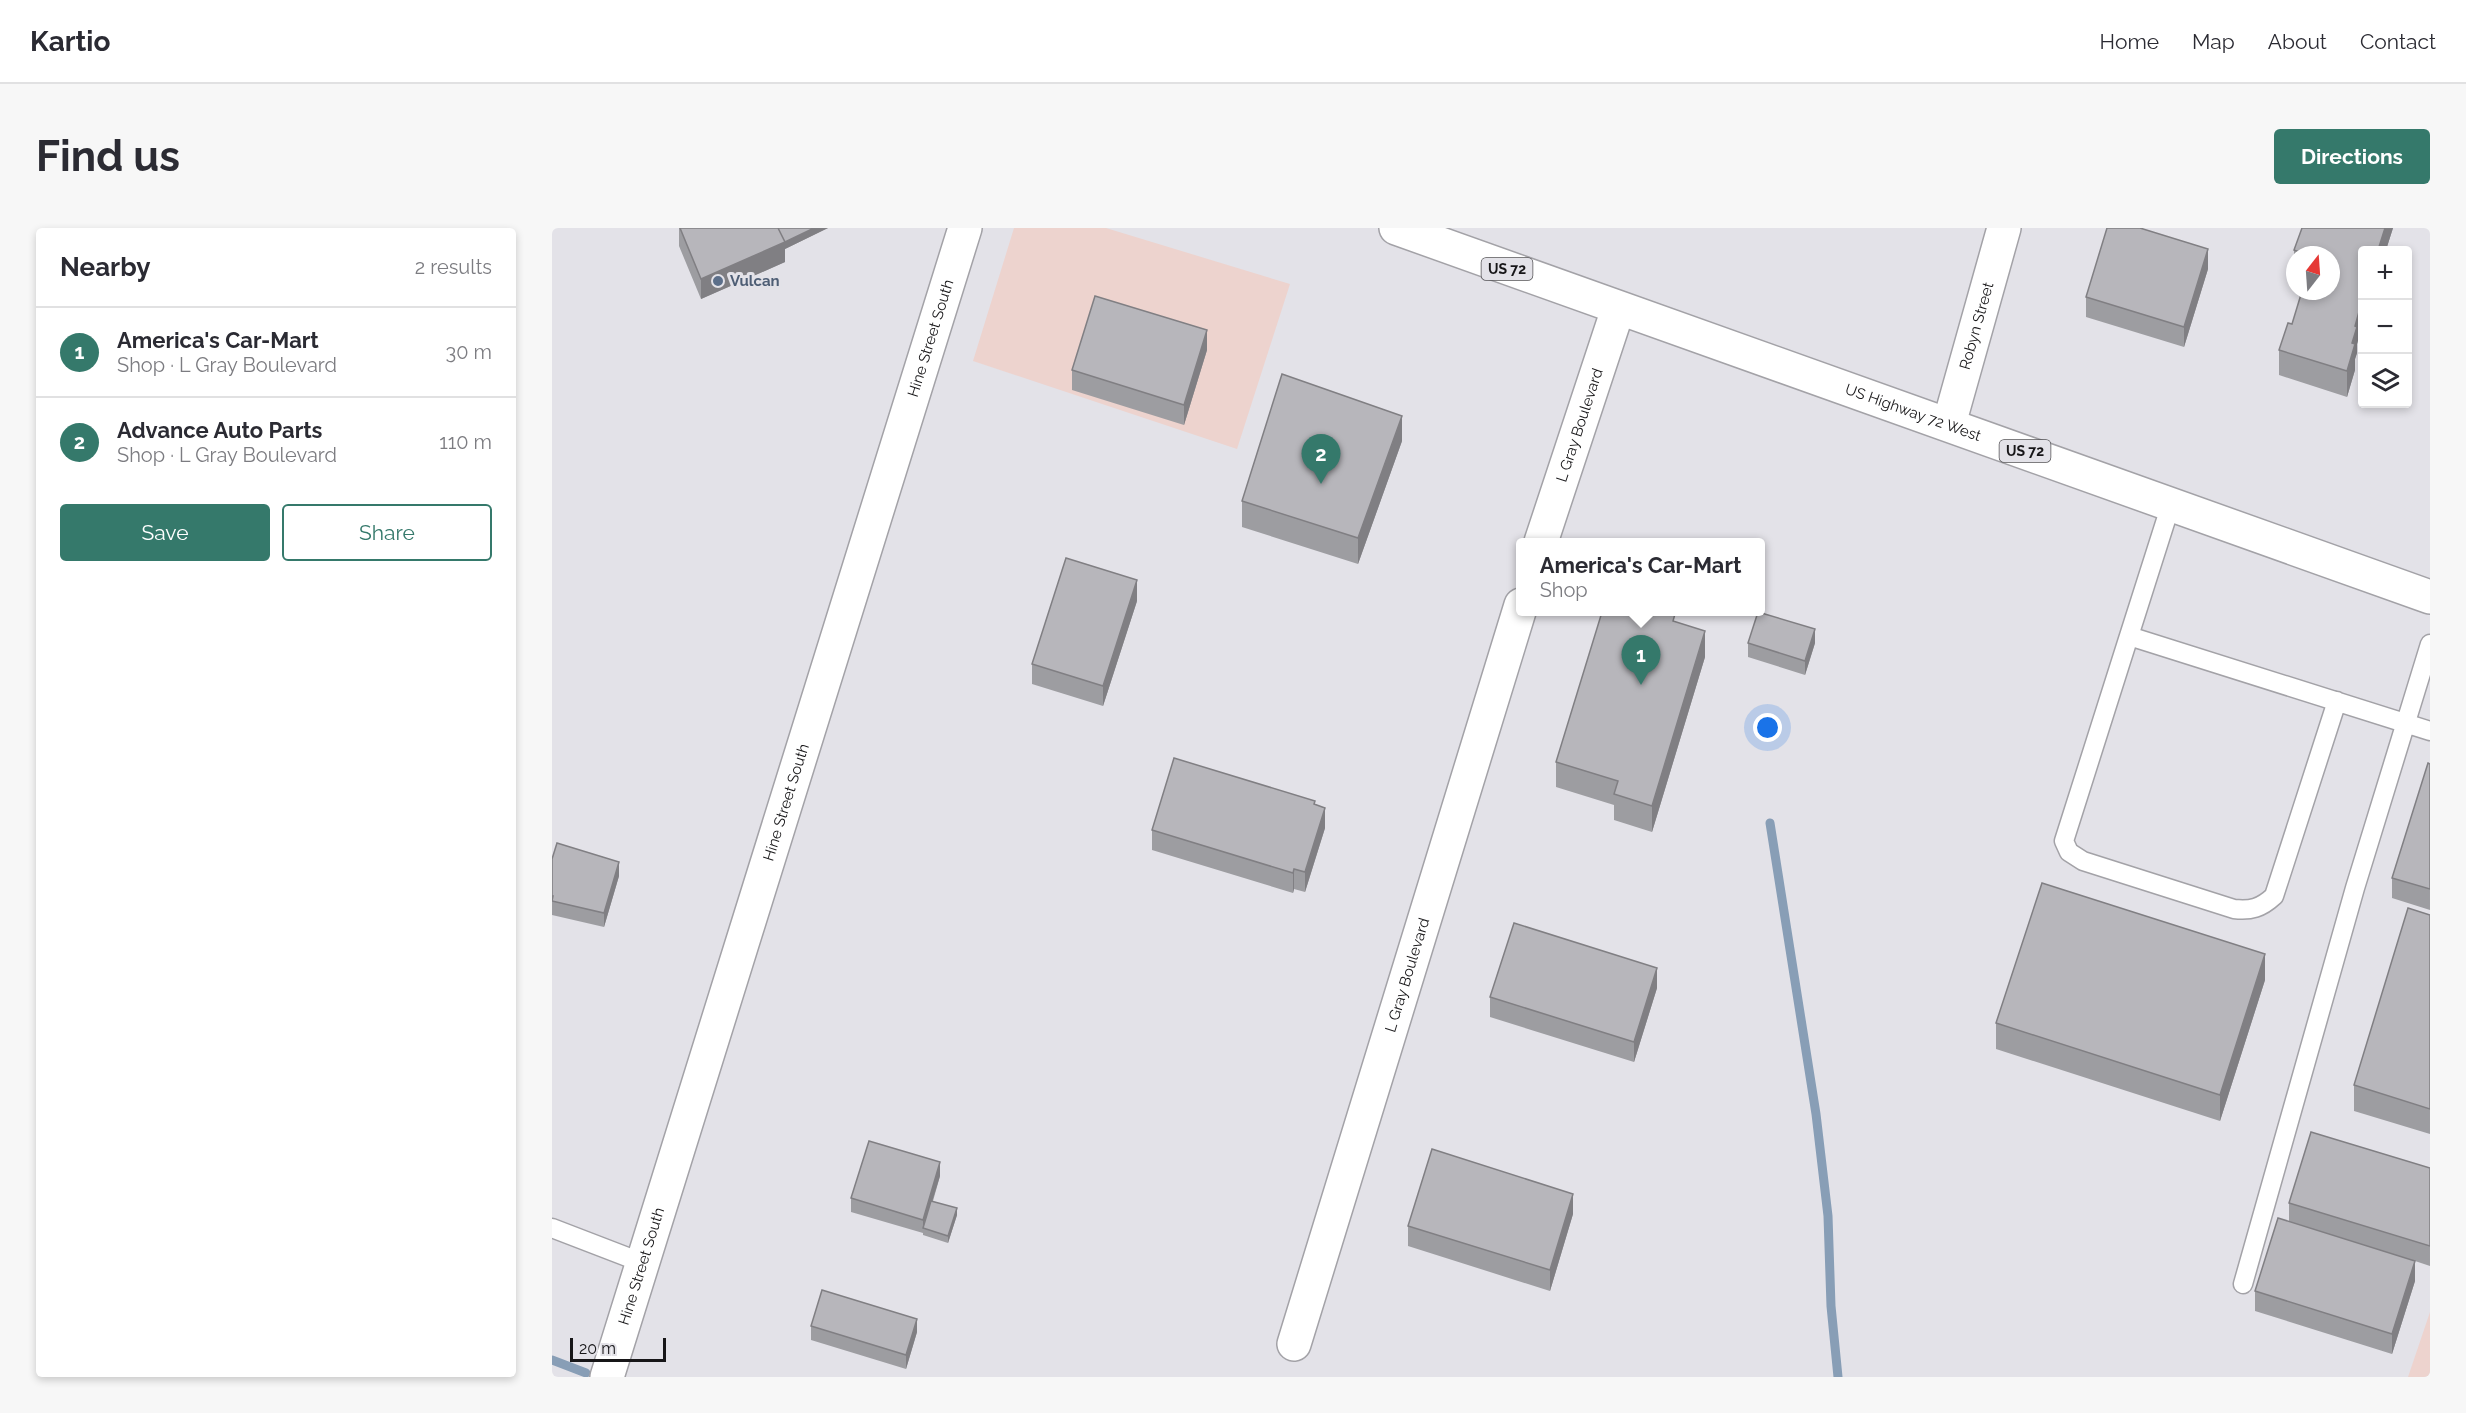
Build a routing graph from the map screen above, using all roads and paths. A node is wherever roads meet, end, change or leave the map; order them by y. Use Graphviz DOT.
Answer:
graph roads {
  1 [pos="965,228"];
  2 [pos="1396,228"];
  3 [pos="2004,228"];
  4 [pos="1618,309"];
  5 [pos="1950,424"];
  6 [pos="2171,504"];
  7 [pos="1543,538"];
  8 [pos="2430,597"];
  9 [pos="1518,616"];
  10 [pos="2129,636"];
  11 [pos="2430,644"];
  12 [pos="2337,701"];
  13 [pos="2406,724"];
  14 [pos="2430,731"];
  15 [pos="552,1228"];
  16 [pos="643,1263"];
  17 [pos="2243,1284"];
  18 [pos="1294,1344"];
  19 [pos="607,1377"];
  1 -- 16 [label="main road, Hine Street South"];
  2 -- 4 [label="main road, US Highway 72 West / US 72"];
  3 -- 5 [label="main road, Robyn Street"];
  4 -- 5 [label="main road, US Highway 72 West / US 72"];
  4 -- 7 [label="main road, L Gray Boulevard"];
  5 -- 6 [label="main road, US Highway 72 West / US 72"];
  6 -- 8 [label="main road, US Highway 72 West / US 72"];
  6 -- 10 [label="lane"];
  9 -- 18 [label="main road, L Gray Boulevard"];
  10 -- 12 [label="lane"];
  10 -- 12 [label="lane"];
  11 -- 13 [label="lane"];
  12 -- 13 [label="lane"];
  13 -- 14 [label="lane"];
  13 -- 17 [label="lane"];
  15 -- 16 [label="lane"];
  16 -- 19 [label="main road, Hine Street South"];
}
